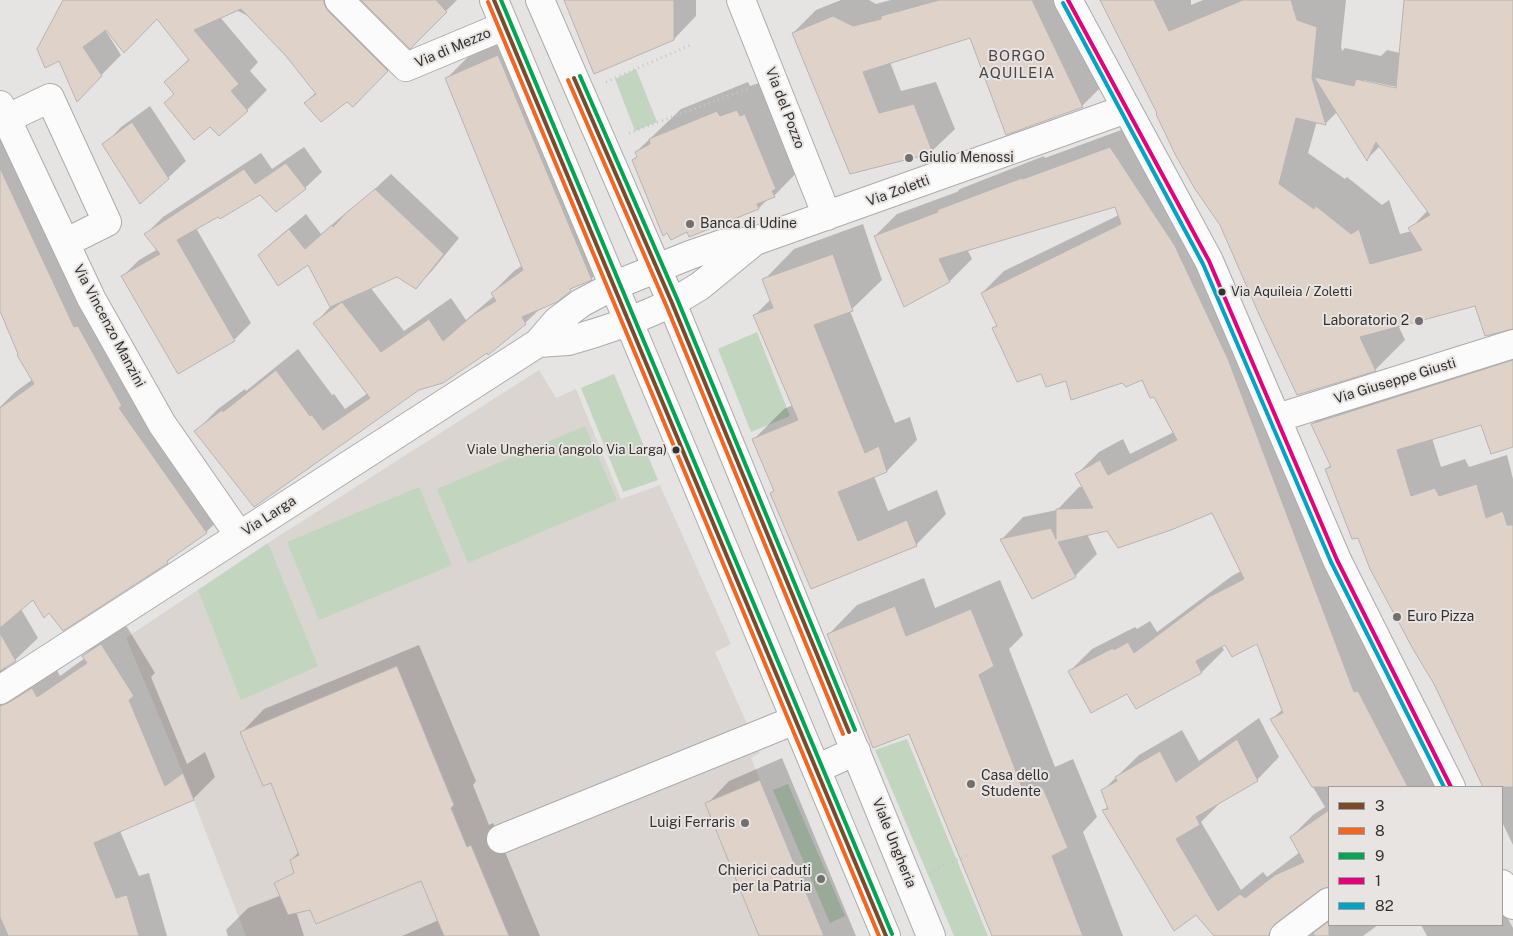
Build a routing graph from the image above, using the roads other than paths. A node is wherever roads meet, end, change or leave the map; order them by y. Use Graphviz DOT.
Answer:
graph roads {
  1 [pos="339,0"];
  2 [pos="494,0"];
  3 [pos="540,0"];
  4 [pos="741,0"];
  5 [pos="1068,0"];
  6 [pos="504,26"];
  7 [pos="1126,109"];
  8 [pos="3,112"];
  9 [pos="827,216"];
  10 [pos="754,241"];
  11 [pos="65,243"];
  12 [pos="657,267"];
  13 [pos="613,286"];
  14 [pos="672,303"];
  15 [pos="628,322"];
  16 [pos="538,342"];
  17 [pos="1513,344"];
  18 [pos="1277,418"];
  19 [pos="239,535"];
  20 [pos="0,690"];
  21 [pos="795,720"];
  22 [pos="856,751"];
  23 [pos="816,769"];
  24 [pos="1450,786"];
  25 [pos="501,840"];
  26 [pos="1503,886"];
  27 [pos="1328,903"];
  28 [pos="1513,905"];
  29 [pos="886,936"];
  30 [pos="931,936"];
  31 [pos="1284,936"];
  1 -- 6 [label="street, Via di Mezzo"];
  2 -- 6 [label="street"];
  3 -- 12 [label="street, Viale Ungheria"];
  4 -- 9 [label="street, Via del Pozzo"];
  5 -- 7 [label="street"];
  6 -- 13 [label="street"];
  7 -- 9 [label="street, Via Zoletti"];
  7 -- 18 [label="street"];
  8 -- 11 [label="street, Via Vincenzo Manzini"];
  8 -- 11 [label="street"];
  9 -- 10 [label="street, Via Zoletti"];
  10 -- 12 [label="street, Via Zoletti"];
  10 -- 14 [label="street, Via Zoletti"];
  11 -- 19 [label="street, Via Vincenzo Manzini"];
  12 -- 13 [label="street"];
  12 -- 14 [label="street, Viale Ungheria"];
  13 -- 15 [label="street"];
  13 -- 16 [label="street, Via Larga"];
  14 -- 15 [label="street"];
  14 -- 22 [label="street, Viale Ungheria"];
  15 -- 16 [label="street"];
  15 -- 21 [label="street"];
  16 -- 19 [label="street, Via Larga"];
  17 -- 18 [label="street, Via Giuseppe Giusti"];
  18 -- 24 [label="street"];
  19 -- 20 [label="street, Via Larga"];
  21 -- 23 [label="street"];
  21 -- 25 [label="street"];
  22 -- 23 [label="street"];
  22 -- 30 [label="street, Viale Ungheria"];
  23 -- 29 [label="street"];
  26 -- 28 [label="street"];
  27 -- 31 [label="street"];
}
